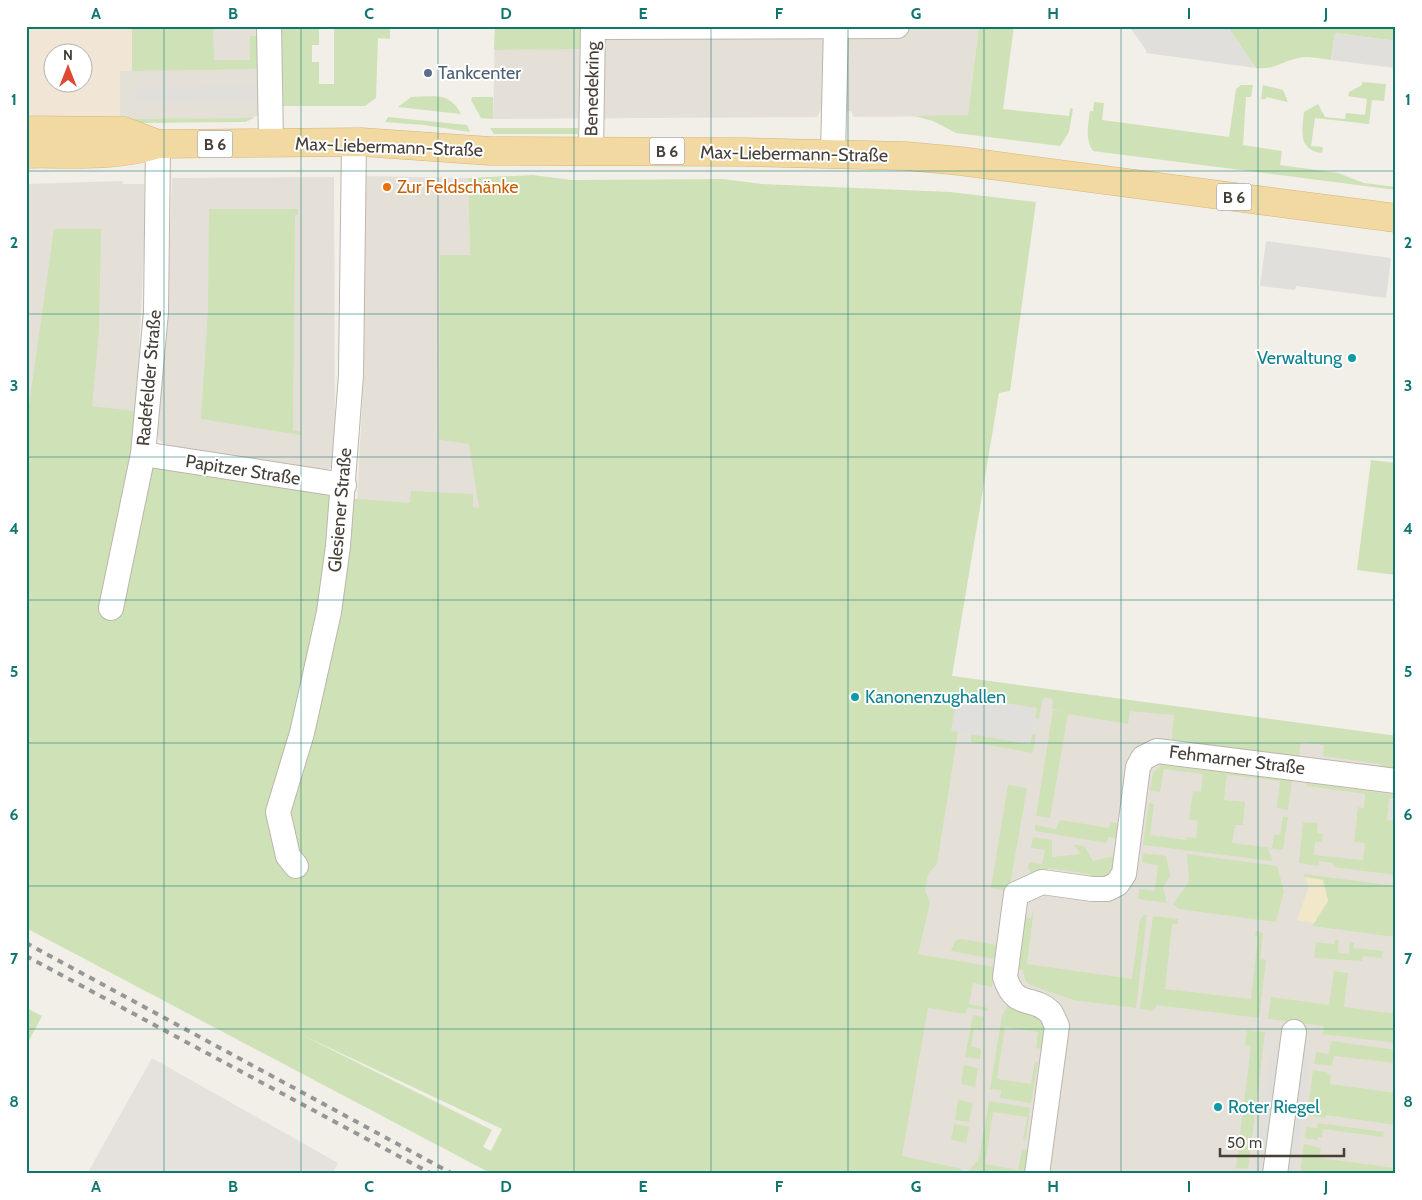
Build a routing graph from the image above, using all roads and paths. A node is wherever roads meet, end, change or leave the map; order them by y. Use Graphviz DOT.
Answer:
graph roads {
  1 [pos="269,26"];
  2 [pos="593,26"];
  3 [pos="836,26"];
  4 [pos="897,26"];
  5 [pos="26,130"];
  6 [pos="354,142"];
  7 [pos="271,143"];
  8 [pos="158,144"];
  9 [pos="592,151"];
  10 [pos="833,153"];
  11 [pos="26,154"];
  12 [pos="1396,218"];
  13 [pos="143,454"];
  14 [pos="344,485"];
  15 [pos="111,608"];
  16 [pos="1396,781"];
  17 [pos="296,866"];
  18 [pos="1294,1032"];
  19 [pos="1037,1174"];
  20 [pos="1276,1174"];
  1 -- 7 [label="street"];
  2 -- 3 [label="street, Benedekring"];
  2 -- 9 [label="street, Benedekring"];
  3 -- 4 [label="street, Benedekring"];
  3 -- 10 [label="street"];
  5 -- 8 [label="main road, Max-Liebermann-Straße / B 6"];
  6 -- 7 [label="main road, Max-Liebermann-Straße / B 6"];
  6 -- 9 [label="main road, Max-Liebermann-Straße / B 6"];
  6 -- 14 [label="street, Glesiener Straße"];
  7 -- 8 [label="main road, Max-Liebermann-Straße / B 6"];
  8 -- 11 [label="main road, Max-Liebermann-Straße / B 6"];
  8 -- 13 [label="street, Radefelder Straße"];
  9 -- 10 [label="main road, Max-Liebermann-Straße / B 6"];
  10 -- 12 [label="main road, Max-Liebermann-Straße / B 6"];
  13 -- 14 [label="street, Papitzer Straße"];
  13 -- 15 [label="street, Radefelder Straße"];
  14 -- 17 [label="street, Glesiener Straße"];
  16 -- 19 [label="street, Fehmarner Straße"];
  18 -- 20 [label="street"];
}
